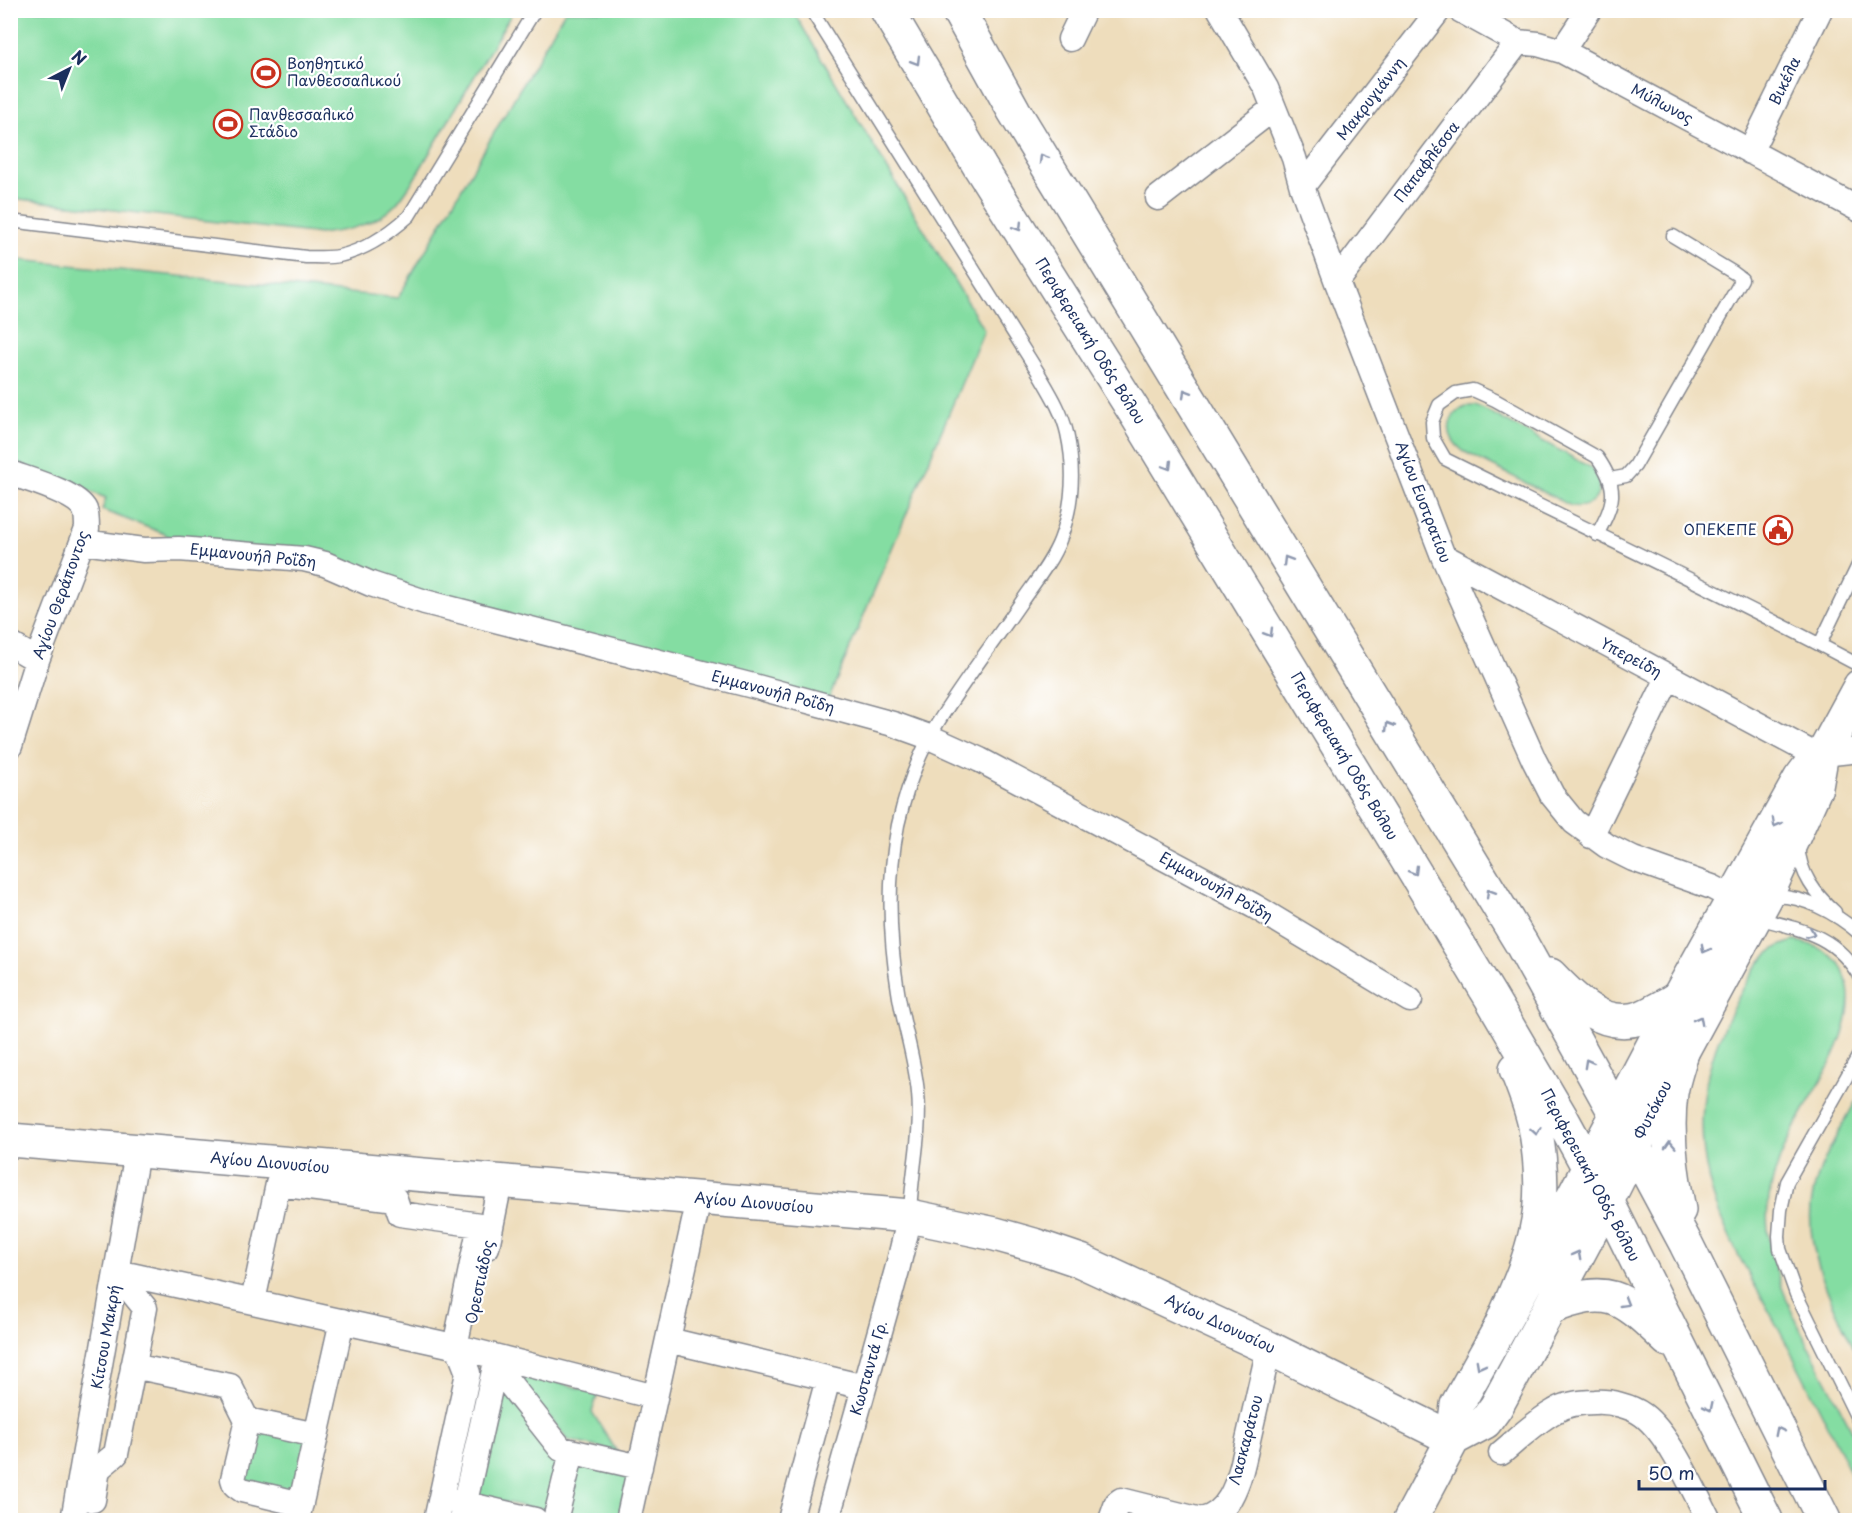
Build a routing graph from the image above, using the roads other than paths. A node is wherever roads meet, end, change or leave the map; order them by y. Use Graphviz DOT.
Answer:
graph roads {
  1 [pos="535,10"];
  2 [pos="811,10"];
  3 [pos="887,10"];
  4 [pos="957,10"];
  5 [pos="1084,10"];
  6 [pos="1220,10"];
  7 [pos="1439,10"];
  8 [pos="1460,10"];
  9 [pos="1588,10"];
  10 [pos="1820,10"];
  11 [pos="1070,39"];
  12 [pos="1518,42"];
  13 [pos="1562,51"];
  14 [pos="1274,108"];
  15 [pos="1750,152"];
  16 [pos="1302,187"];
  17 [pos="1158,198"];
  18 [pos="1860,210"];
  19 [pos="10,221"];
  20 [pos="1673,236"];
  21 [pos="1337,282"];
  22 [pos="10,473"];
  23 [pos="1610,479"];
  24 [pos="1597,535"];
  25 [pos="83,542"];
  26 [pos="1443,556"];
  27 [pos="1860,561"];
  28 [pos="10,644"];
  29 [pos="1820,644"];
  30 [pos="37,660"];
  31 [pos="1860,666"];
  32 [pos="1668,678"];
  33 [pos="1860,686"];
  34 [pos="930,737"];
  35 [pos="10,746"];
  36 [pos="1860,750"];
  37 [pos="1821,756"];
  38 [pos="1797,830"];
  39 [pos="1592,836"];
  40 [pos="1749,903"];
  41 [pos="1847,923"];
  42 [pos="1860,934"];
  43 [pos="1521,943"];
  44 [pos="1860,978"];
  45 [pos="1490,996"];
  46 [pos="1678,998"];
  47 [pos="1410,1000"];
  48 [pos="1682,1052"];
  49 [pos="1858,1061"];
  50 [pos="1617,1114"];
  51 [pos="10,1140"];
  52 [pos="1634,1147"];
  53 [pos="137,1152"];
  54 [pos="1589,1166"];
  55 [pos="500,1182"];
  56 [pos="699,1199"];
  57 [pos="1607,1201"];
  58 [pos="910,1216"];
  59 [pos="1686,1244"];
  60 [pos="126,1274"];
  61 [pos="253,1301"];
  62 [pos="1550,1308"];
  63 [pos="342,1321"];
  64 [pos="1501,1326"];
  65 [pos="668,1340"];
  66 [pos="1269,1348"];
  67 [pos="465,1349"];
  68 [pos="1683,1354"];
  69 [pos="498,1358"];
  70 [pos="133,1366"];
  71 [pos="828,1379"];
  72 [pos="864,1388"];
  73 [pos="655,1397"];
  74 [pos="247,1420"];
  75 [pos="1860,1424"];
  76 [pos="316,1435"];
  77 [pos="1453,1439"];
  78 [pos="572,1452"];
  79 [pos="1501,1454"];
  80 [pos="640,1467"];
  81 [pos="450,1511"];
  82 [pos="304,1515"];
  83 [pos="73,1521"];
  84 [pos="89,1521"];
  85 [pos="535,1521"];
  86 [pos="555,1521"];
  87 [pos="628,1521"];
  88 [pos="790,1521"];
  89 [pos="827,1521"];
  90 [pos="1111,1521"];
  91 [pos="1410,1521"];
  92 [pos="1709,1521"];
  93 [pos="1766,1521"];
  94 [pos="1824,1521"];
  1 -- 19 [label="lane"];
  2 -- 34 [label="lane"];
  3 -- 45 [label="main road, Περιφερειακή Οδός Βόλου, one-way"];
  43 -- 4 [label="main road, one-way"];
  5 -- 11 [label="street"];
  6 -- 14 [label="street, Αγίου Ευστρατίου"];
  7 -- 16 [label="street, Μακρυγιάννη"];
  8 -- 12 [label="street, Μύλωνος"];
  9 -- 13 [label="street"];
  10 -- 15 [label="street, Βικέλα"];
  12 -- 13 [label="street, Μύλωνος"];
  12 -- 21 [label="street, Παπαφλέσσα"];
  13 -- 15 [label="street, Μύλωνος"];
  14 -- 16 [label="street, Αγίου Ευστρατίου"];
  14 -- 17 [label="street"];
  15 -- 18 [label="street, Μύλωνος"];
  16 -- 21 [label="street, Αγίου Ευστρατίου"];
  20 -- 23 [label="lane"];
  21 -- 26 [label="street, Αγίου Ευστρατίου"];
  22 -- 25 [label="street, Αγίου Θεράποντος"];
  23 -- 24 [label="lane"];
  23 -- 24 [label="lane"];
  24 -- 29 [label="lane"];
  25 -- 30 [label="street, Αγίου Θεράποντος"];
  25 -- 34 [label="street, Εμμανουήλ Ροΐδη"];
  26 -- 32 [label="street, Υπερείδη"];
  26 -- 39 [label="street, Αγίου Ευστρατίου"];
  27 -- 29 [label="lane"];
  28 -- 30 [label="street"];
  29 -- 31 [label="lane"];
  30 -- 35 [label="street, Αγίου Θεράποντος"];
  32 -- 37 [label="street, Υπερείδη"];
  32 -- 39 [label="street"];
  33 -- 37 [label="main road, Φυτόκου"];
  34 -- 47 [label="street, Εμμανουήλ Ροΐδη"];
  34 -- 58 [label="lane"];
  36 -- 37 [label="street"];
  37 -- 38 [label="main road, Φυτόκου"];
  37 -- 40 [label="main road, Φυτόκου, one-way"];
  38 -- 40 [label="main road, Φυτόκου"];
  38 -- 41 [label="lane"];
  39 -- 40 [label="street, Αγίου Ευστρατίου"];
  40 -- 41 [label="lane"];
  40 -- 44 [label="lane, one-way"];
  40 -- 46 [label="main road, Φυτόκου, one-way"];
  48 -- 40 [label="main road, Φυτόκου, one-way"];
  41 -- 42 [label="lane"];
  43 -- 46 [label="main road"];
  50 -- 43 [label="main road, one-way"];
  45 -- 54 [label="main road, Περιφερειακή Οδός Βόλου"];
  45 -- 64 [label="main road, one-way"];
  46 -- 50 [label="main road, Φυτόκου"];
  48 -- 52 [label="main road, Φυτόκου"];
  59 -- 48 [label="main road, one-way"];
  49 -- 75 [label="lane"];
  50 -- 52 [label="main road"];
  50 -- 54 [label="main road, Φυτόκου"];
  51 -- 53 [label="main road, Αγίου Διονυσίου"];
  52 -- 57 [label="main road, Φυτόκου"];
  52 -- 59 [label="main road"];
  53 -- 55 [label="main road, Αγίου Διονυσίου"];
  53 -- 60 [label="street, Κίτσου Μακρή"];
  54 -- 57 [label="main road, Περιφερειακή Οδός Βόλου"];
  54 -- 64 [label="main road, Φυτόκου"];
  55 -- 56 [label="main road, Αγίου Διονυσίου"];
  55 -- 67 [label="street, Ορεστιάδος"];
  56 -- 58 [label="main road, Αγίου Διονυσίου"];
  56 -- 65 [label="street"];
  62 -- 57 [label="main road, Φυτόκου, one-way"];
  57 -- 68 [label="main road, Περιφερειακή Οδός Βόλου"];
  58 -- 66 [label="main road, Αγίου Διονυσίου"];
  58 -- 72 [label="street, Κωσταντά Γρ."];
  94 -- 59 [label="main road, one-way"];
  60 -- 61 [label="street"];
  60 -- 70 [label="street"];
  60 -- 83 [label="street, Κίτσου Μακρή"];
  61 -- 63 [label="street"];
  61 -- 67 [label="street"];
  62 -- 68 [label="main road, one-way"];
  62 -- 77 [label="main road, Φυτόκου"];
  63 -- 67 [label="street"];
  63 -- 76 [label="street"];
  64 -- 77 [label="main road, Φυτόκου, one-way"];
  65 -- 71 [label="street"];
  65 -- 73 [label="street"];
  66 -- 77 [label="main road, Αγίου Διονυσίου"];
  66 -- 90 [label="street, Λασκαράτου"];
  67 -- 69 [label="street"];
  67 -- 81 [label="street, Ορεστιάδος"];
  68 -- 93 [label="main road, Περιφερειακή Οδός Βόλου, one-way"];
  69 -- 73 [label="street"];
  69 -- 78 [label="street"];
  69 -- 81 [label="street"];
  70 -- 74 [label="street"];
  70 -- 84 [label="street"];
  71 -- 72 [label="street"];
  71 -- 88 [label="street"];
  72 -- 89 [label="street, Κωσταντά Γρ."];
  73 -- 80 [label="street"];
  74 -- 76 [label="street"];
  74 -- 82 [label="street"];
  76 -- 82 [label="street"];
  77 -- 91 [label="main road, Φυτόκου"];
  78 -- 80 [label="street"];
  78 -- 86 [label="street"];
  79 -- 92 [label="street"];
  80 -- 87 [label="street"];
  81 -- 85 [label="street"];
}
